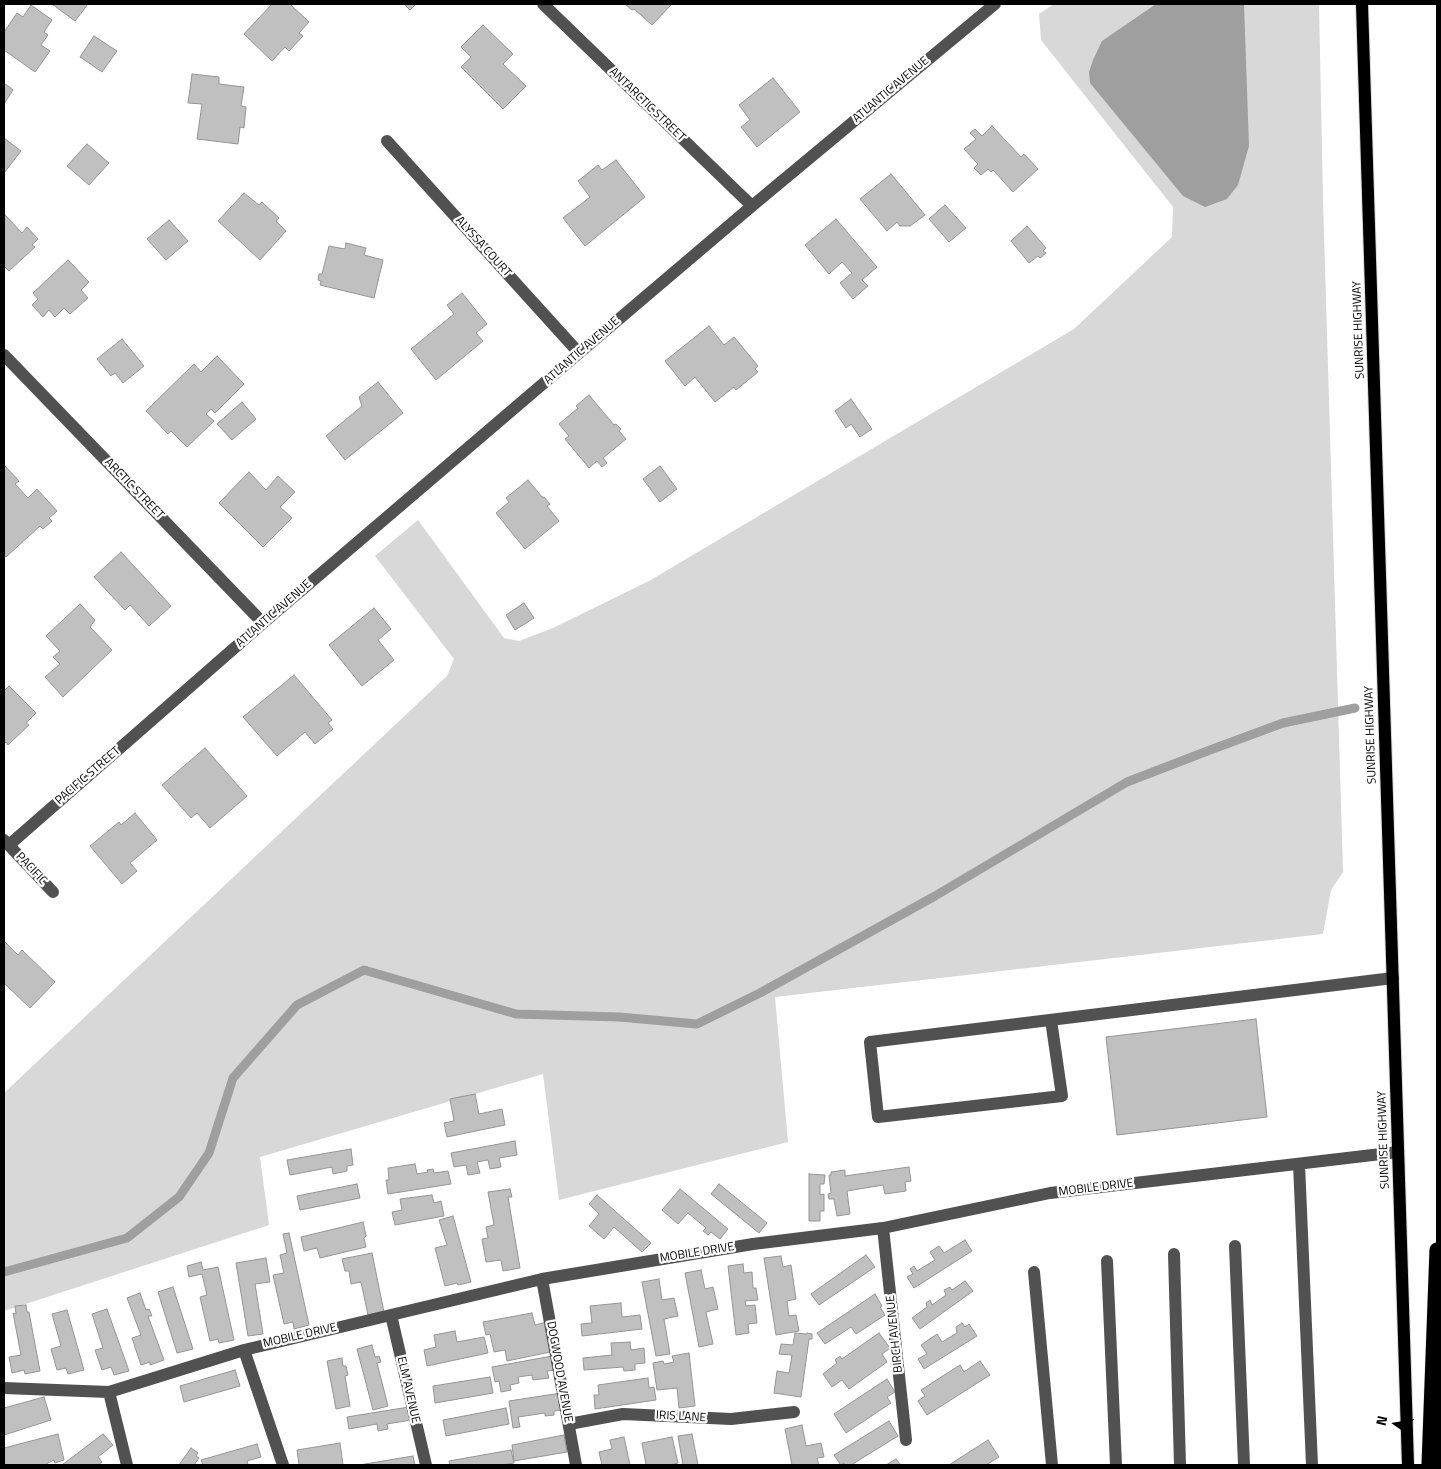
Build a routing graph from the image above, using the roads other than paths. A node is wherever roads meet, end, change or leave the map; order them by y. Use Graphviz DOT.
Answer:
graph roads {
  1 [pos="543,4"];
  2 [pos="995,4"];
  3 [pos="1362,4"];
  4 [pos="387,141"];
  5 [pos="752,206"];
  6 [pos="579,353"];
  7 [pos="4,354"];
  8 [pos="263,623"];
  9 [pos="172,703"];
  10 [pos="6,843"];
  11 [pos="53,892"];
  12 [pos="1393,978"];
  13 [pos="1052,1020"];
  14 [pos="1398,1152"];
  15 [pos="1299,1164"];
  16 [pos="883,1228"];
  17 [pos="1235,1246"];
  18 [pos="1437,1250"];
  19 [pos="1174,1254"];
  20 [pos="1107,1261"];
  21 [pos="1034,1272"];
  22 [pos="542,1279"];
  23 [pos="391,1315"];
  24 [pos="244,1350"];
  25 [pos="4,1388"];
  26 [pos="109,1392"];
  27 [pos="794,1412"];
  28 [pos="569,1424"];
  29 [pos="906,1440"];
  30 [pos="127,1465"];
  31 [pos="283,1465"];
  32 [pos="426,1465"];
  33 [pos="576,1465"];
  34 [pos="1052,1465"];
  35 [pos="1116,1465"];
  36 [pos="1180,1465"];
  37 [pos="1244,1465"];
  38 [pos="1312,1465"];
  39 [pos="1408,1465"];
  40 [pos="1429,1465"];
  1 -- 5 [label="street, ANTARCTIC STREET"];
  2 -- 5 [label="street, ATLANTIC AVENUE"];
  3 -- 12 [label="main road, SUNRISE HIGHWAY"];
  4 -- 6 [label="street, ALYSSA COURT"];
  5 -- 6 [label="street, ATLANTIC AVENUE"];
  6 -- 8 [label="street, ATLANTIC AVENUE"];
  7 -- 8 [label="street, ARCTIC STREET"];
  8 -- 9 [label="street, ATLANTIC AVENUE"];
  9 -- 10 [label="street, PACIFIC STREET"];
  10 -- 11 [label="street, PACIFIC"];
  12 -- 13 [label="street"];
  12 -- 14 [label="main road, SUNRISE HIGHWAY"];
  13 -- 13 [label="street"];
  14 -- 15 [label="street, MOBILE DRIVE"];
  14 -- 39 [label="main road, SUNRISE HIGHWAY"];
  15 -- 16 [label="street, MOBILE DRIVE"];
  15 -- 38 [label="street"];
  16 -- 22 [label="street, MOBILE DRIVE"];
  16 -- 29 [label="street, BIRCH AVENUE"];
  17 -- 37 [label="street"];
  18 -- 40 [label="highway"];
  19 -- 36 [label="street"];
  20 -- 35 [label="street"];
  21 -- 34 [label="street"];
  22 -- 23 [label="street, MOBILE DRIVE"];
  22 -- 28 [label="street, DOGWOOD AVENUE"];
  23 -- 24 [label="street, MOBILE DRIVE"];
  23 -- 32 [label="street, ELM AVENUE"];
  24 -- 26 [label="street, MOBILE DRIVE"];
  24 -- 31 [label="street"];
  25 -- 26 [label="street, MOBILE DRIVE"];
  26 -- 30 [label="street"];
  27 -- 28 [label="street, IRIS LANE"];
  28 -- 33 [label="street, DOGWOOD AVENUE"];
}
